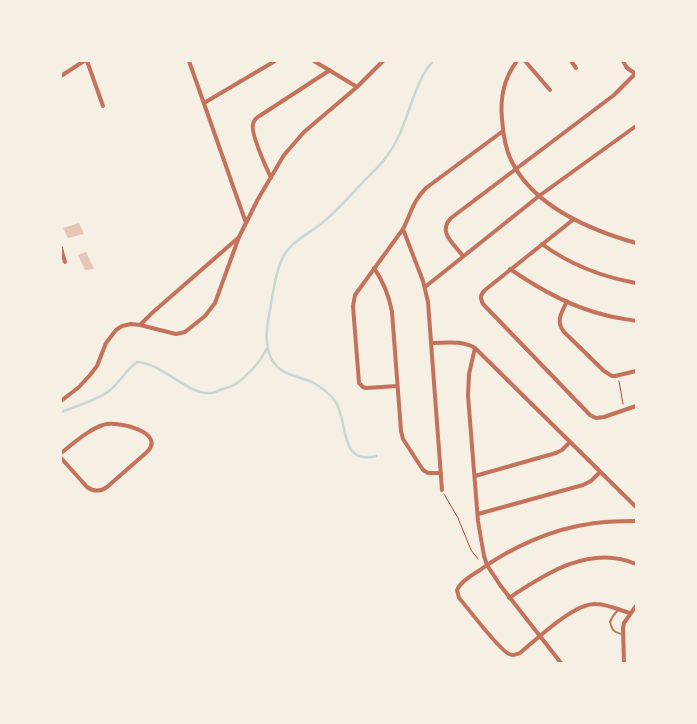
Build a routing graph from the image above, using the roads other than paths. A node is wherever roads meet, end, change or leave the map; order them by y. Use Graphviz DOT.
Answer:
graph roads {
  1 [pos="86,61"];
  2 [pos="275,61"];
  3 [pos="314,61"];
  4 [pos="383,61"];
  5 [pos="517,61"];
  6 [pos="525,61"];
  7 [pos="571,61"];
  8 [pos="623,61"];
  9 [pos="191,62"];
  10 [pos="576,68"];
  11 [pos="330,70"];
  12 [pos="635,74"];
  13 [pos="61,76"];
  14 [pos="357,87"];
  15 [pos="550,90"];
  16 [pos="204,103"];
  17 [pos="103,106"];
  18 [pos="636,126"];
  19 [pos="503,131"];
  20 [pos="516,169"];
  21 [pos="271,178"];
  22 [pos="539,196"];
  23 [pos="574,219"];
  24 [pos="246,223"];
  25 [pos="403,229"];
  26 [pos="239,238"];
  27 [pos="636,243"];
  28 [pos="542,244"];
  29 [pos="61,248"];
  30 [pos="463,256"];
  31 [pos="64,262"];
  32 [pos="374,268"];
  33 [pos="510,269"];
  34 [pos="636,283"];
  35 [pos="425,287"];
  36 [pos="567,301"];
  37 [pos="636,321"];
  38 [pos="140,325"];
  39 [pos="431,344"];
  40 [pos="474,348"];
  41 [pos="636,370"];
  42 [pos="397,386"];
  43 [pos="61,401"];
  44 [pos="636,406"];
  45 [pos="570,442"];
  46 [pos="61,453"];
  47 [pos="61,458"];
  48 [pos="600,472"];
  49 [pos="441,473"];
  50 [pos="475,476"];
  51 [pos="442,490"];
  52 [pos="636,507"];
  53 [pos="478,514"];
  54 [pos="636,521"];
  55 [pos="636,564"];
  56 [pos="487,565"];
  57 [pos="509,598"];
  58 [pos="636,606"];
  59 [pos="618,610"];
  60 [pos="630,613"];
  61 [pos="623,634"];
  62 [pos="540,637"];
  63 [pos="561,663"];
  64 [pos="624,663"];
  1 -- 13 [label="street"];
  1 -- 17 [label="street"];
  2 -- 16 [label="street"];
  3 -- 11 [label="street"];
  4 -- 14 [label="street"];
  5 -- 19 [label="street"];
  6 -- 15 [label="street"];
  7 -- 10 [label="street"];
  8 -- 12 [label="street"];
  9 -- 16 [label="street"];
  11 -- 14 [label="street"];
  11 -- 21 [label="street"];
  12 -- 20 [label="street"];
  14 -- 21 [label="street"];
  16 -- 24 [label="street"];
  18 -- 22 [label="street"];
  19 -- 20 [label="street"];
  19 -- 25 [label="street"];
  20 -- 22 [label="street"];
  20 -- 30 [label="street"];
  21 -- 24 [label="street"];
  22 -- 23 [label="street"];
  22 -- 30 [label="street"];
  23 -- 27 [label="street"];
  23 -- 28 [label="street"];
  24 -- 26 [label="street"];
  25 -- 32 [label="street"];
  25 -- 35 [label="street"];
  26 -- 38 [label="street"];
  26 -- 38 [label="street"];
  28 -- 33 [label="street"];
  28 -- 34 [label="street"];
  29 -- 31 [label="street"];
  30 -- 35 [label="street"];
  32 -- 42 [label="street"];
  32 -- 42 [label="street"];
  33 -- 36 [label="street"];
  33 -- 44 [label="street"];
  35 -- 39 [label="street"];
  36 -- 37 [label="street"];
  36 -- 41 [label="street"];
  38 -- 43 [label="street"];
  39 -- 40 [label="street"];
  39 -- 49 [label="street"];
  40 -- 45 [label="street"];
  40 -- 50 [label="street"];
  42 -- 49 [label="street"];
  45 -- 48 [label="street"];
  45 -- 50 [label="street"];
  46 -- 47 [label="street"];
  48 -- 52 [label="street"];
  48 -- 53 [label="street"];
  49 -- 51 [label="street"];
  50 -- 53 [label="street"];
  53 -- 56 [label="street"];
  54 -- 56 [label="street"];
  55 -- 57 [label="street"];
  56 -- 57 [label="street"];
  56 -- 62 [label="street"];
  57 -- 62 [label="street"];
  58 -- 60 [label="street"];
  59 -- 60 [label="street"];
  59 -- 61 [label="lane"];
  59 -- 62 [label="street"];
  60 -- 61 [label="street"];
  61 -- 64 [label="street"];
  62 -- 63 [label="street"];
}
